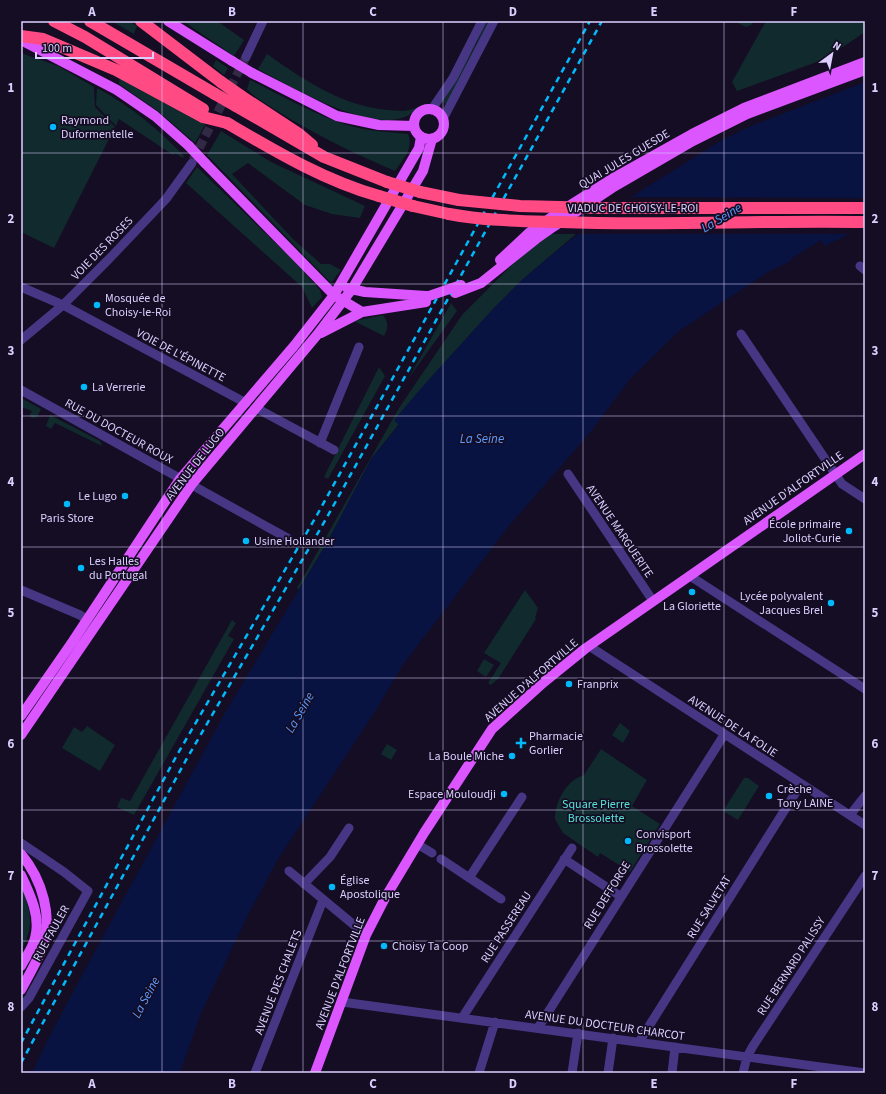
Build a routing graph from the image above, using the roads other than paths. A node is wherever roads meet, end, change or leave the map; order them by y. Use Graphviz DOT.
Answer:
graph roads {
  1 [pos="54,21"];
  2 [pos="90,21"];
  3 [pos="141,21"];
  4 [pos="168,21"];
  5 [pos="263,21"];
  6 [pos="482,21"];
  7 [pos="494,21"];
  8 [pos="21,36"];
  9 [pos="21,40"];
  10 [pos="246,57"];
  11 [pos="865,62"];
  12 [pos="865,70"];
  13 [pos="238,101"];
  14 [pos="432,109"];
  15 [pos="205,114"];
  16 [pos="443,119"];
  17 [pos="414,126"];
  18 [pos="421,137"];
  19 [pos="432,139"];
  20 [pos="192,163"];
  21 [pos="865,208"];
  22 [pos="865,222"];
  23 [pos="21,287"];
  24 [pos="352,289"];
  25 [pos="458,289"];
  26 [pos="336,291"];
  27 [pos="427,299"];
  28 [pos="343,301"];
  29 [pos="63,305"];
  30 [pos="362,312"];
  31 [pos="317,334"];
  32 [pos="741,334"];
  33 [pos="21,340"];
  34 [pos="359,347"];
  35 [pos="21,390"];
  36 [pos="246,403"];
  37 [pos="256,408"];
  38 [pos="320,443"];
  39 [pos="334,450"];
  40 [pos="865,454"];
  41 [pos="568,474"];
  42 [pos="836,475"];
  43 [pos="180,479"];
  44 [pos="192,484"];
  45 [pos="865,499"];
  46 [pos="289,539"];
  47 [pos="690,576"];
  48 [pos="21,590"];
  49 [pos="653,601"];
  50 [pos="87,620"];
  51 [pos="589,646"];
  52 [pos="865,689"];
  53 [pos="21,716"];
  54 [pos="21,735"];
  55 [pos="724,735"];
  56 [pos="801,784"];
  57 [pos="522,796"];
  58 [pos="865,796"];
  59 [pos="850,815"];
  60 [pos="865,825"];
  61 [pos="349,828"];
  62 [pos="21,844"];
  63 [pos="417,844"];
  64 [pos="572,848"];
  65 [pos="432,853"];
  66 [pos="21,854"];
  67 [pos="441,859"];
  68 [pos="564,859"];
  69 [pos="289,871"];
  70 [pos="21,876"];
  71 [pos="865,876"];
  72 [pos="469,878"];
  73 [pos="304,884"];
  74 [pos="620,896"];
  75 [pos="501,899"];
  76 [pos="323,900"];
  77 [pos="366,935"];
  78 [pos="21,966"];
  79 [pos="21,990"];
  80 [pos="342,1002"];
  81 [pos="21,1006"];
  82 [pos="462,1018"];
  83 [pos="495,1022"];
  84 [pos="538,1028"];
  85 [pos="578,1033"];
  86 [pos="613,1038"];
  87 [pos="639,1042"];
  88 [pos="676,1047"];
  89 [pos="747,1057"];
  90 [pos="255,1073"];
  91 [pos="315,1073"];
  92 [pos="479,1073"];
  93 [pos="572,1073"];
  94 [pos="608,1073"];
  95 [pos="672,1073"];
  96 [pos="743,1073"];
  97 [pos="865,1073"];
  1 -- 15 [label="highway"];
  2 -- 13 [label="highway, bridge"];
  3 -- 13 [label="highway, bridge"];
  4 -- 17 [label="main road, bridge"];
  5 -- 10 [label="street"];
  6 -- 14 [label="street"];
  7 -- 16 [label="street"];
  8 -- 15 [label="highway"];
  9 -- 26 [label="main road, bridge"];
  11 -- 25 [label="main road, QUAI JULES GUESDE"];
  12 -- 25 [label="main road, QUAI JULES GUESDE"];
  13 -- 21 [label="highway, VIADUC DE CHOISY-LE-ROI, bridge"];
  14 -- 16 [label="main road"];
  14 -- 17 [label="main road"];
  15 -- 22 [label="highway, VIADUC DE CHOISY-LE-ROI, bridge"];
  16 -- 19 [label="main road"];
  17 -- 18 [label="main road"];
  18 -- 19 [label="main road"];
  18 -- 26 [label="main road, AVENUE DE LUGO"];
  19 -- 24 [label="main road, AVENUE DE LUGO"];
  20 -- 29 [label="street, VOIE DES ROSES"];
  23 -- 29 [label="street, VOIE DE L'ÉPINETTE"];
  24 -- 26 [label="main road, QUAI JULES GUESDE"];
  24 -- 27 [label="main road, QUAI JULES GUESDE"];
  24 -- 28 [label="main road, AVENUE DE LUGO"];
  25 -- 27 [label="main road, QUAI JULES GUESDE, bridge"];
  26 -- 28 [label="main road"];
  26 -- 36 [label="main road, AVENUE DE LUGO"];
  27 -- 30 [label="main road, QUAI JULES GUESDE"];
  28 -- 30 [label="main road"];
  28 -- 31 [label="main road, AVENUE DE LUGO"];
  29 -- 33 [label="street, VOIE DES ROSES"];
  29 -- 36 [label="street, VOIE DE L'ÉPINETTE"];
  30 -- 31 [label="main road, QUAI JULES GUESDE"];
  31 -- 37 [label="main road, AVENUE DE LUGO"];
  32 -- 42 [label="street"];
  34 -- 38 [label="street"];
  35 -- 43 [label="street, RUE DU DOCTEUR ROUX"];
  36 -- 43 [label="main road, AVENUE DE LUGO"];
  37 -- 38 [label="street"];
  37 -- 44 [label="main road, AVENUE DE LUGO"];
  38 -- 39 [label="street"];
  40 -- 42 [label="main road, AVENUE D'ALFORTVILLE"];
  41 -- 49 [label="street, AVENUE MARGUERITE"];
  42 -- 45 [label="street"];
  42 -- 47 [label="main road, AVENUE D'ALFORTVILLE"];
  43 -- 44 [label="street, RUE DU DOCTEUR ROUX"];
  43 -- 50 [label="main road, AVENUE DE LUGO"];
  44 -- 46 [label="street, RUE DU DOCTEUR ROUX"];
  44 -- 54 [label="main road, AVENUE DE LUGO"];
  47 -- 49 [label="main road, AVENUE D'ALFORTVILLE"];
  47 -- 52 [label="street"];
  48 -- 50 [label="street"];
  49 -- 51 [label="main road, AVENUE D'ALFORTVILLE"];
  50 -- 53 [label="main road, AVENUE DE LUGO"];
  51 -- 55 [label="street, AVENUE DE LA FOLIE"];
  51 -- 63 [label="main road, AVENUE D'ALFORTVILLE"];
  55 -- 56 [label="street, AVENUE DE LA FOLIE"];
  55 -- 74 [label="street, RUE DEFFORGE"];
  56 -- 59 [label="street, AVENUE DE LA FOLIE"];
  56 -- 87 [label="street, RUE SALVETAT"];
  57 -- 72 [label="street"];
  58 -- 59 [label="street"];
  59 -- 60 [label="street, AVENUE DE LA FOLIE"];
  61 -- 73 [label="street"];
  62 -- 81 [label="street, RUE FAULER"];
  63 -- 65 [label="street"];
  63 -- 77 [label="main road, AVENUE D'ALFORTVILLE"];
  64 -- 68 [label="street, RUE PASSEREAU"];
  66 -- 79 [label="main road"];
  67 -- 72 [label="street"];
  68 -- 74 [label="street"];
  68 -- 82 [label="street, RUE PASSEREAU"];
  69 -- 73 [label="street"];
  70 -- 78 [label="main road"];
  71 -- 89 [label="street, RUE BERNARD PALISSY"];
  72 -- 75 [label="street"];
  73 -- 76 [label="street"];
  74 -- 84 [label="street, RUE DEFFORGE"];
  76 -- 77 [label="street"];
  76 -- 90 [label="street, AVENUE DES CHALETS"];
  77 -- 80 [label="main road, AVENUE D'ALFORTVILLE"];
  80 -- 82 [label="street, AVENUE DU DOCTEUR CHARCOT"];
  80 -- 91 [label="main road, AVENUE D'ALFORTVILLE"];
  82 -- 83 [label="street, AVENUE DU DOCTEUR CHARCOT"];
  83 -- 84 [label="street, AVENUE DU DOCTEUR CHARCOT"];
  83 -- 92 [label="street"];
  84 -- 85 [label="street, AVENUE DU DOCTEUR CHARCOT"];
  85 -- 86 [label="street, AVENUE DU DOCTEUR CHARCOT"];
  85 -- 93 [label="street"];
  86 -- 87 [label="street, AVENUE DU DOCTEUR CHARCOT"];
  86 -- 94 [label="street"];
  87 -- 88 [label="street, AVENUE DU DOCTEUR CHARCOT"];
  88 -- 89 [label="street, AVENUE DU DOCTEUR CHARCOT"];
  88 -- 95 [label="street"];
  89 -- 96 [label="street, RUE BERNARD PALISSY"];
  89 -- 97 [label="street, AVENUE DU DOCTEUR CHARCOT"];
}
